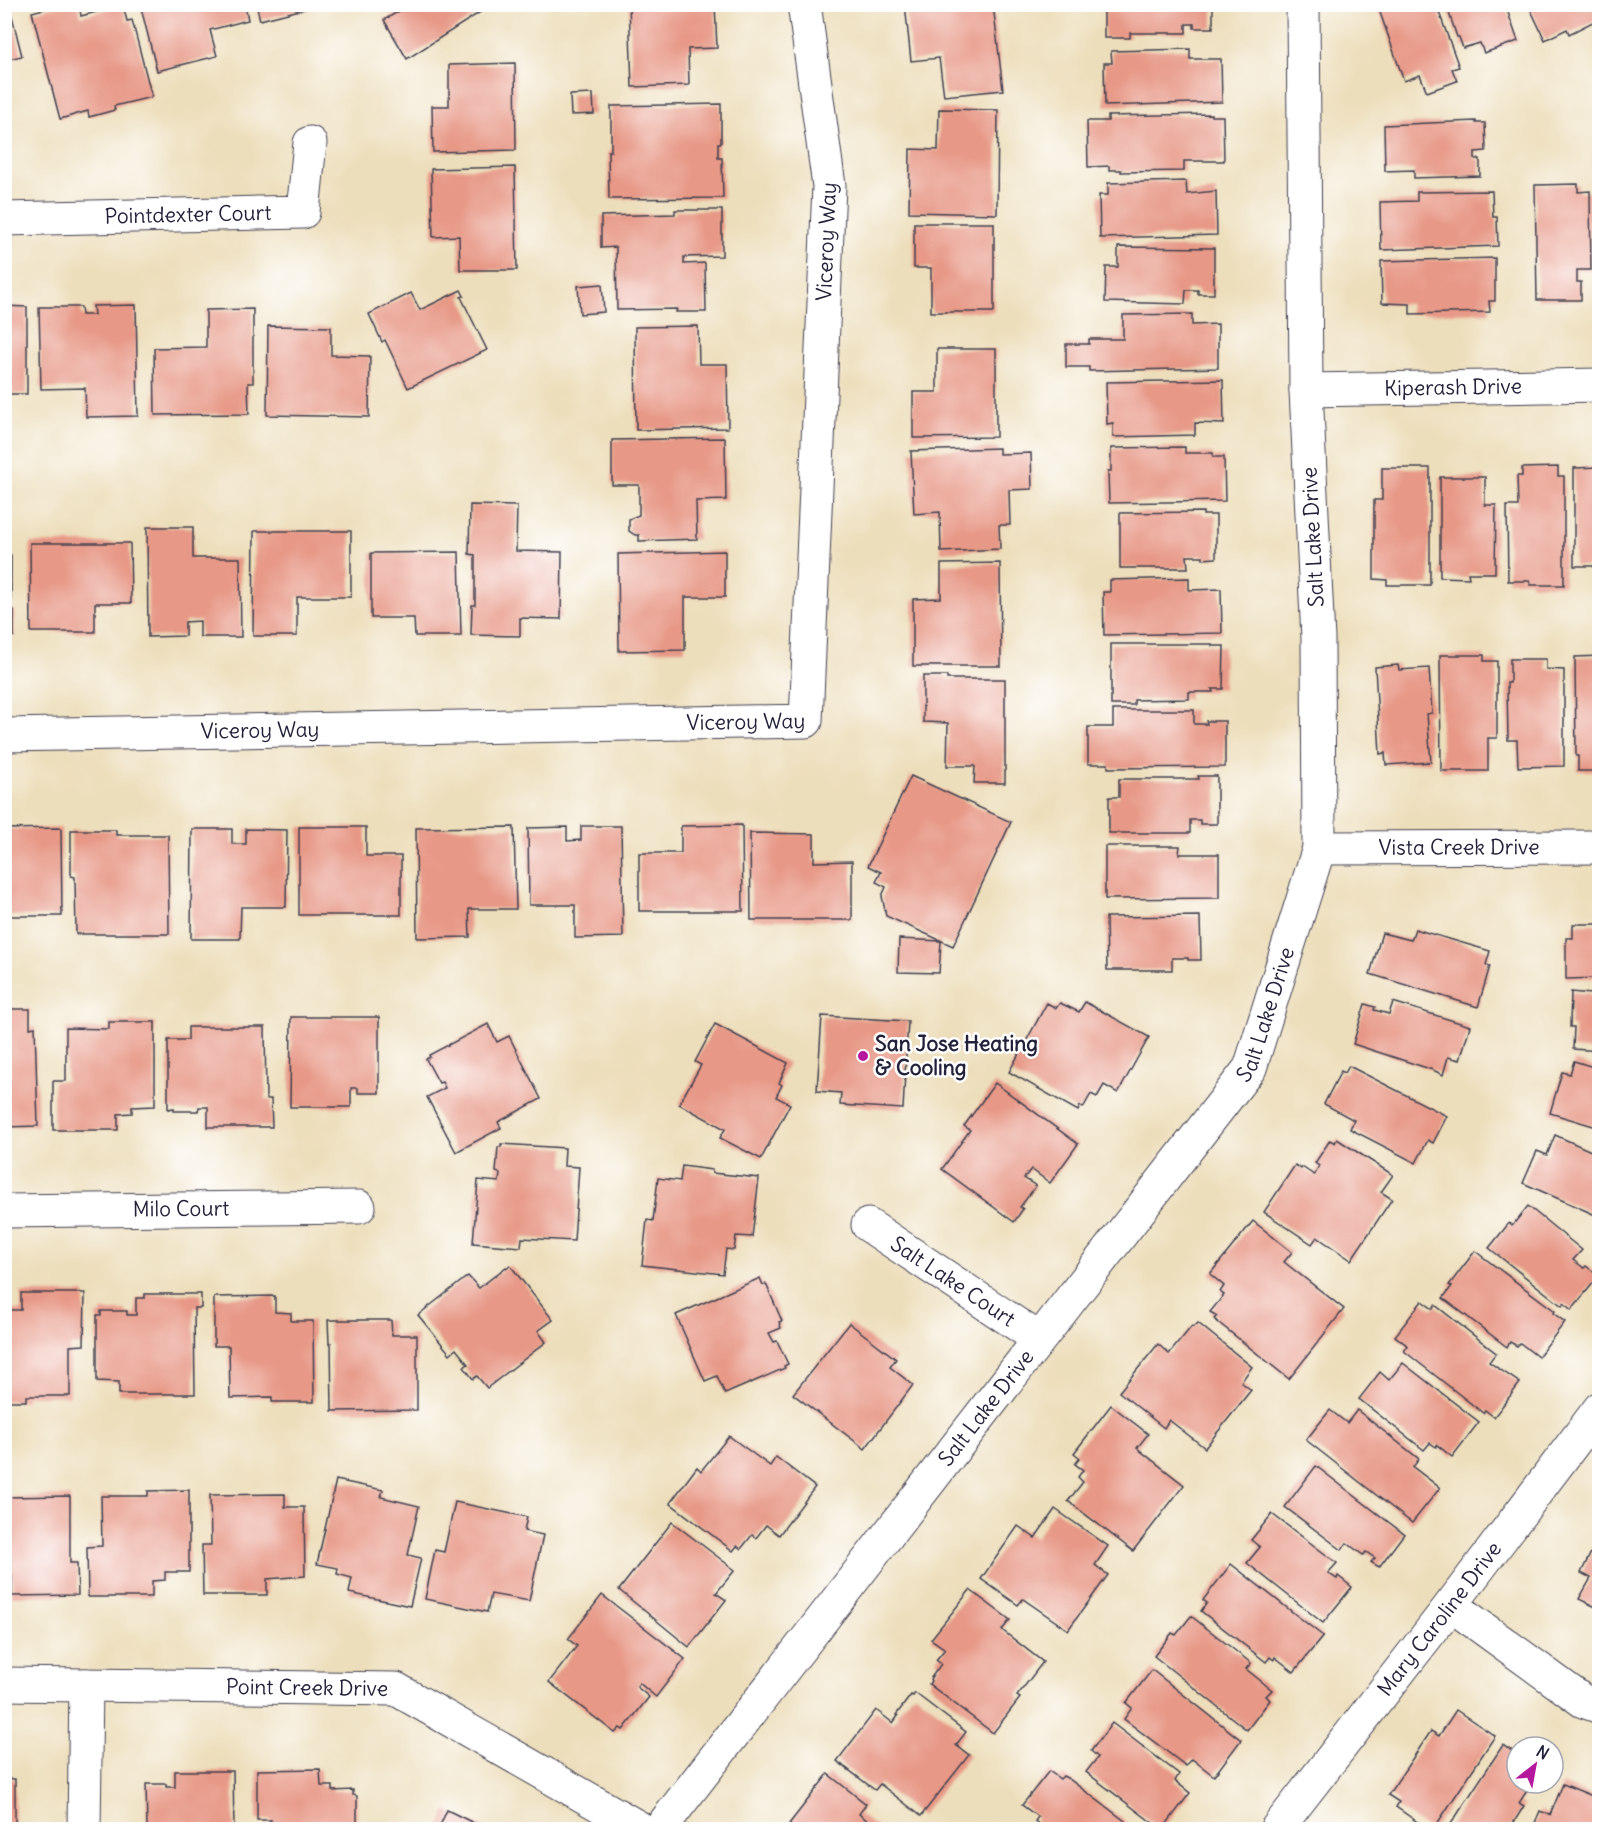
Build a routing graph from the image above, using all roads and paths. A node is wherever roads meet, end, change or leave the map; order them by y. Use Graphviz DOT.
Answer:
graph roads {
  1 [pos="804,4"];
  2 [pos="1303,4"];
  3 [pos="310,143"];
  4 [pos="4,219"];
  5 [pos="1599,385"];
  6 [pos="1306,390"];
  7 [pos="4,735"];
  8 [pos="1599,847"];
  9 [pos="1318,848"];
  10 [pos="359,1207"];
  11 [pos="4,1211"];
  12 [pos="868,1225"];
  13 [pos="1039,1339"];
  14 [pos="1599,1408"];
  15 [pos="1451,1605"];
  16 [pos="4,1684"];
  17 [pos="86,1685"];
  18 [pos="1599,1707"];
  19 [pos="84,1830"];
  20 [pos="643,1830"];
  21 [pos="659,1830"];
  22 [pos="1276,1830"];
  1 -- 7 [label="street, Viceroy Way"];
  2 -- 6 [label="street, Salt Lake Drive"];
  3 -- 4 [label="street, Pointdexter Court"];
  5 -- 6 [label="street, Kiperash Drive"];
  6 -- 9 [label="street, Salt Lake Drive"];
  8 -- 9 [label="street, Vista Creek Drive"];
  9 -- 13 [label="street, Salt Lake Drive"];
  10 -- 11 [label="street, Milo Court"];
  12 -- 13 [label="street, Salt Lake Court"];
  13 -- 21 [label="street, Salt Lake Drive"];
  14 -- 15 [label="street, Mary Caroline Drive"];
  15 -- 18 [label="street"];
  15 -- 22 [label="street, Mary Caroline Drive"];
  16 -- 17 [label="street, Point Creek Drive"];
  17 -- 19 [label="street"];
  17 -- 20 [label="street, Point Creek Drive"];
}
